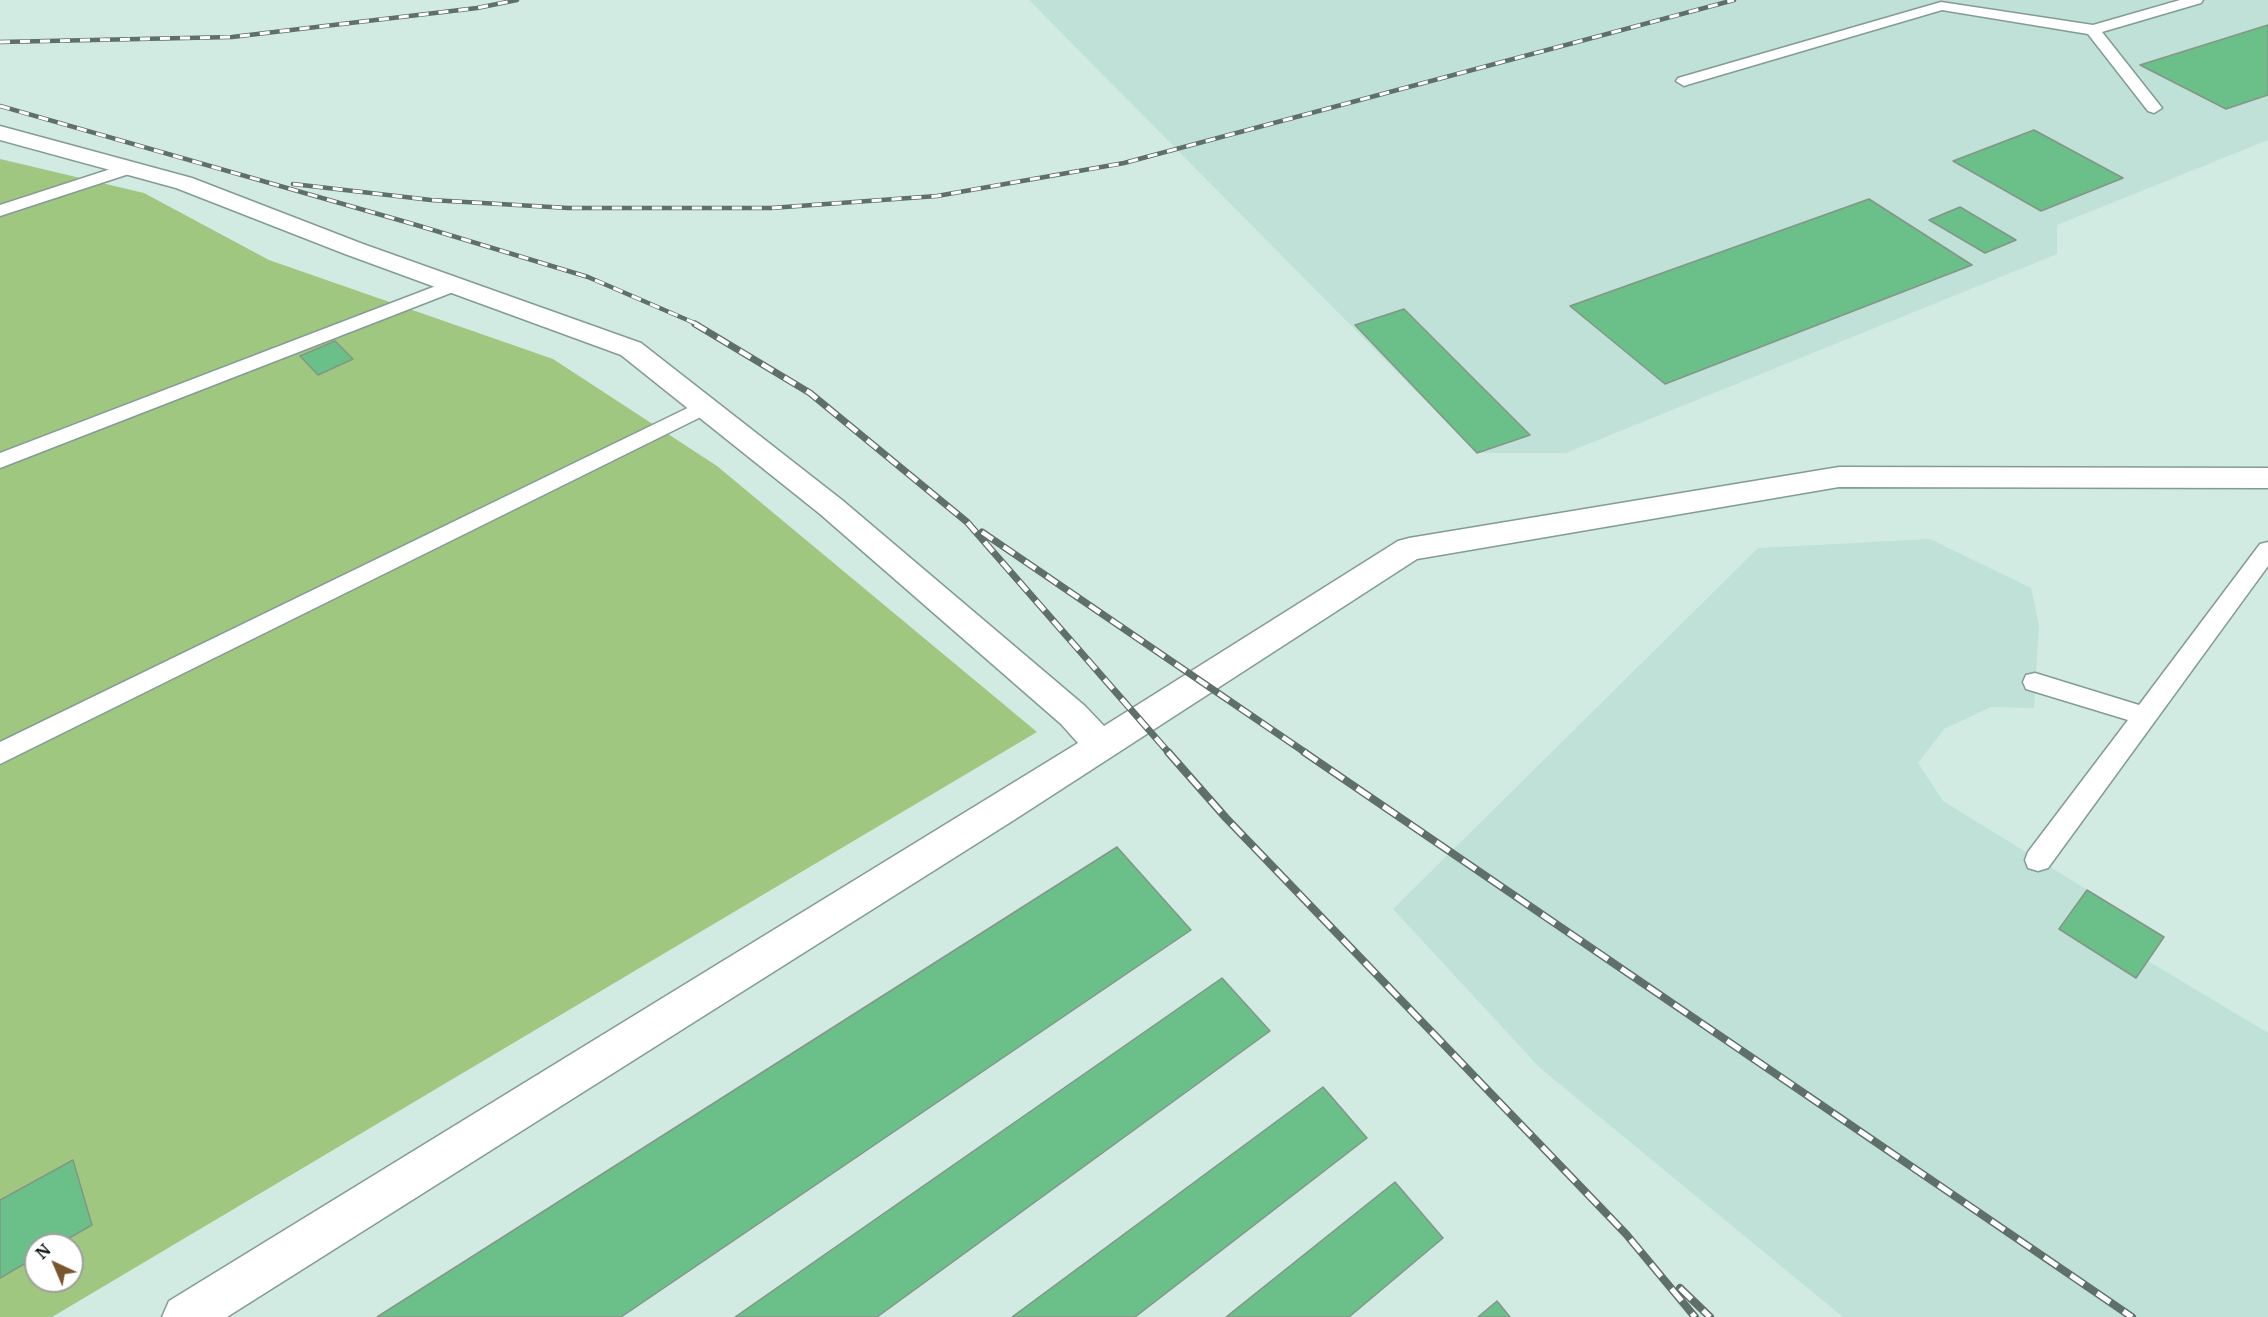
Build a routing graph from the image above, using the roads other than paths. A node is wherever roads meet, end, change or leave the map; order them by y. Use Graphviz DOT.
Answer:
graph roads {
  1 [pos="2196,0"];
  2 [pos="2093,30"];
  3 [pos="1684,81"];
  4 [pos="2154,108"];
  5 [pos="0,133"];
  6 [pos="129,168"];
  7 [pos="0,211"];
  8 [pos="454,285"];
  9 [pos="704,407"];
  10 [pos="0,461"];
  11 [pos="2268,478"];
  12 [pos="2268,549"];
  13 [pos="2035,682"];
  14 [pos="2145,716"];
  15 [pos="1101,746"];
  16 [pos="0,754"];
  17 [pos="2038,860"];
  18 [pos="185,1317"];
  1 -- 2 [label="lane"];
  2 -- 3 [label="lane"];
  2 -- 4 [label="lane"];
  5 -- 6 [label="street"];
  6 -- 7 [label="lane"];
  6 -- 8 [label="street"];
  8 -- 9 [label="street"];
  8 -- 10 [label="lane"];
  9 -- 15 [label="street"];
  9 -- 16 [label="lane"];
  11 -- 15 [label="street"];
  12 -- 14 [label="lane"];
  13 -- 14 [label="lane"];
  14 -- 17 [label="lane"];
  15 -- 18 [label="street"];
}
